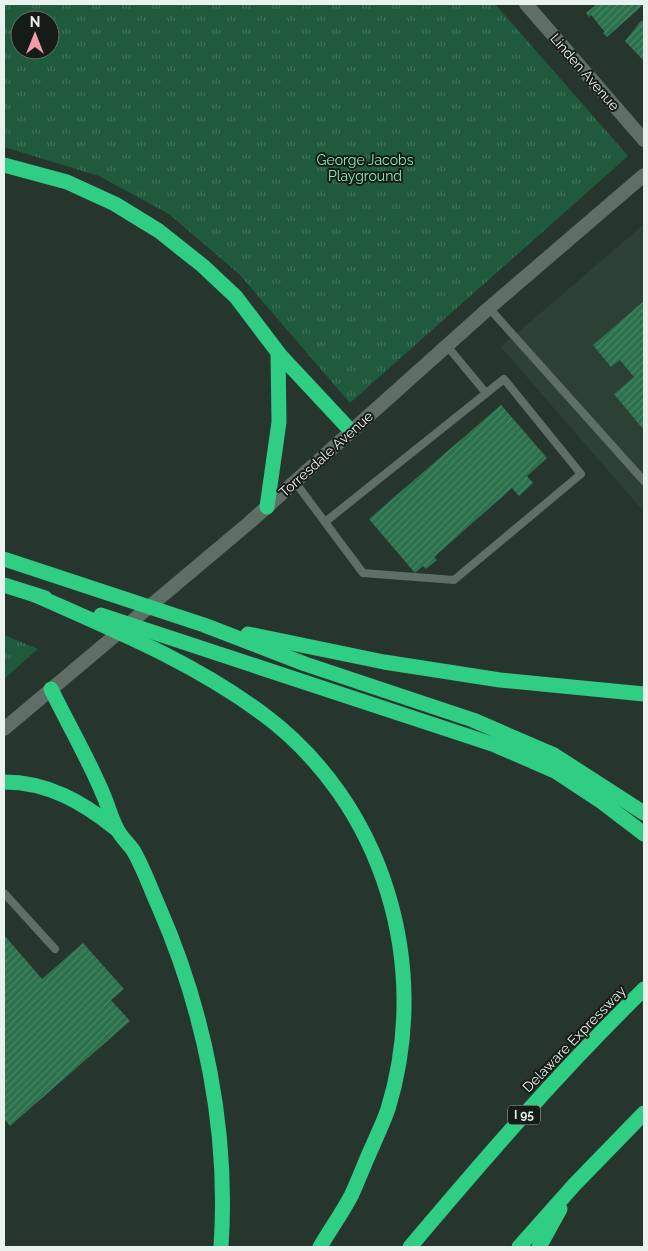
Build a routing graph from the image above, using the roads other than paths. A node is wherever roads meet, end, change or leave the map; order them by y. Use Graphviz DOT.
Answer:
graph roads {
  1 [pos="526,4"];
  2 [pos="644,140"];
  3 [pos="4,165"];
  4 [pos="644,176"];
  5 [pos="489,308"];
  6 [pos="447,346"];
  7 [pos="278,353"];
  8 [pos="486,393"];
  9 [pos="351,431"];
  10 [pos="644,481"];
  11 [pos="295,482"];
  12 [pos="267,507"];
  13 [pos="325,522"];
  14 [pos="4,559"];
  15 [pos="4,585"];
  16 [pos="35,596"];
  17 [pos="204,625"];
  18 [pos="51,689"];
  19 [pos="644,694"];
  20 [pos="4,729"];
  21 [pos="4,782"];
  22 [pos="644,813"];
  23 [pos="117,828"];
  24 [pos="644,834"];
  25 [pos="4,893"];
  26 [pos="55,949"];
  27 [pos="644,989"];
  28 [pos="644,1113"];
  29 [pos="575,1184"];
  30 [pos="220,1247"];
  31 [pos="320,1247"];
  32 [pos="410,1247"];
  33 [pos="519,1247"];
  34 [pos="539,1247"];
  1 -- 2 [label="street, Linden Avenue"];
  3 -- 7 [label="highway"];
  4 -- 5 [label="street, Torresdale Avenue"];
  5 -- 6 [label="street, Torresdale Avenue"];
  5 -- 10 [label="lane"];
  6 -- 8 [label="lane"];
  6 -- 9 [label="street, Torresdale Avenue"];
  7 -- 9 [label="highway"];
  7 -- 12 [label="highway"];
  8 -- 13 [label="lane"];
  8 -- 13 [label="lane"];
  9 -- 11 [label="street, Torresdale Avenue"];
  11 -- 12 [label="street, Torresdale Avenue"];
  11 -- 13 [label="lane"];
  12 -- 18 [label="street, Torresdale Avenue"];
  14 -- 17 [label="highway"];
  15 -- 16 [label="highway"];
  16 -- 24 [label="highway"];
  16 -- 31 [label="highway"];
  17 -- 19 [label="highway"];
  17 -- 22 [label="highway"];
  18 -- 20 [label="street, Torresdale Avenue"];
  18 -- 23 [label="highway"];
  21 -- 23 [label="highway"];
  23 -- 30 [label="highway"];
  25 -- 26 [label="lane"];
  27 -- 32 [label="highway, Delaware Expressway / I 95"];
  28 -- 29 [label="highway"];
  29 -- 33 [label="highway"];
  29 -- 34 [label="highway"];
}
